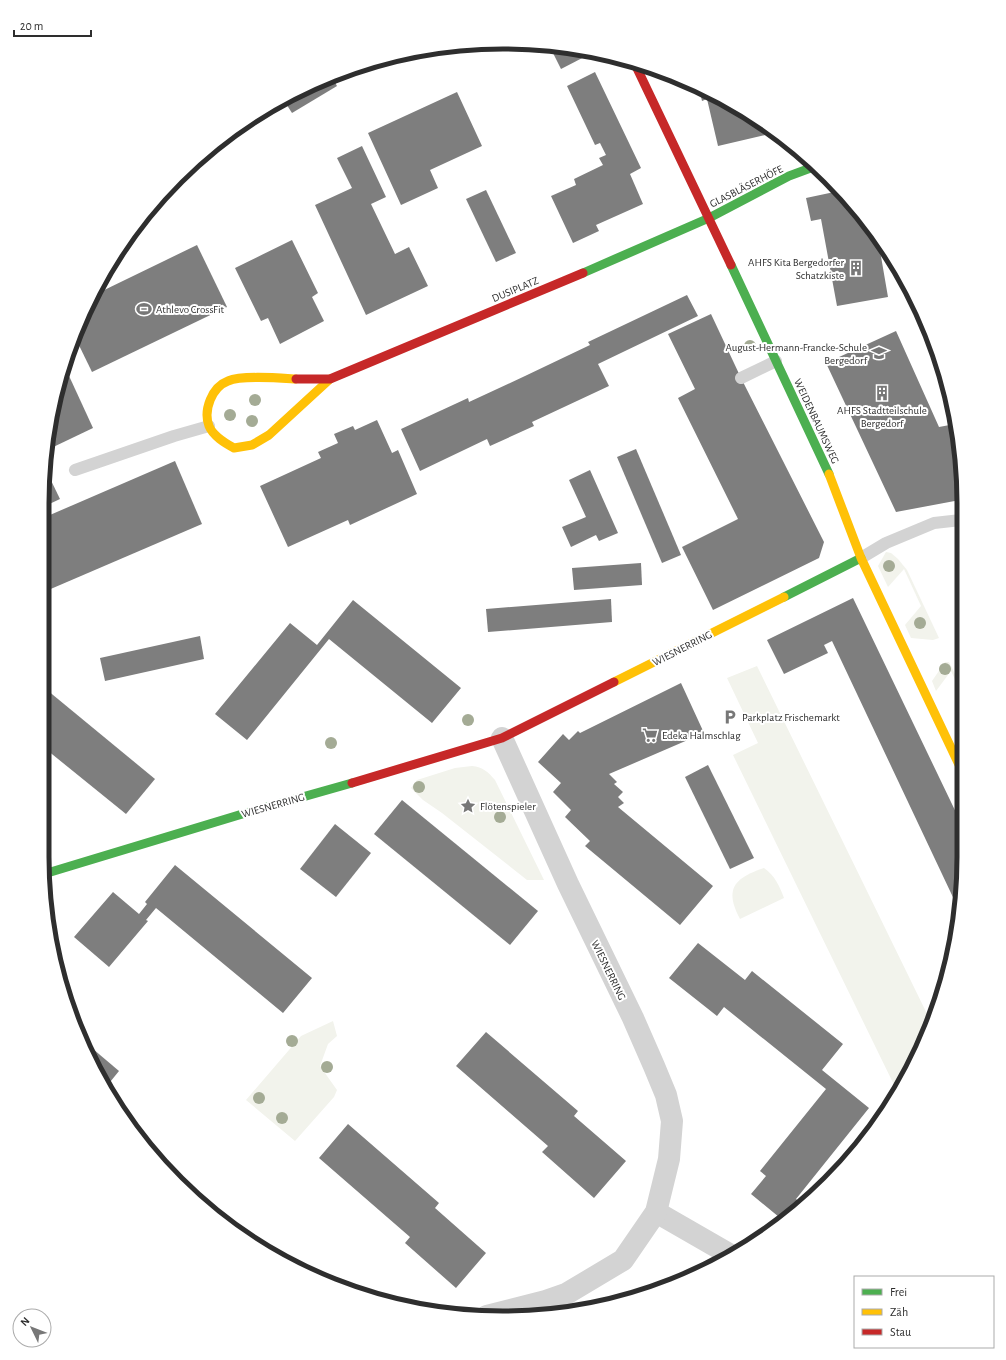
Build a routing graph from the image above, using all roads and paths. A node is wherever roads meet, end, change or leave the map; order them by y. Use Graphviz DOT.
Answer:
graph roads {
  1 [pos="638,69"];
  2 [pos="809,169"];
  3 [pos="709,218"];
  4 [pos="776,362"];
  5 [pos="741,378"];
  6 [pos="330,379"];
  7 [pos="209,426"];
  8 [pos="75,470"];
  9 [pos="957,520"];
  10 [pos="861,558"];
  11 [pos="502,738"];
  12 [pos="957,760"];
  13 [pos="50,872"];
  14 [pos="656,1212"];
  15 [pos="726,1252"];
  16 [pos="506,1311"];
  1 -- 3 [label="street, WEIDENBAUMSWEG"];
  2 -- 3 [label="street, GLASBLÄSERHÖFE"];
  3 -- 4 [label="street, WEIDENBAUMSWEG"];
  3 -- 6 [label="street, DUSIPLATZ"];
  4 -- 5 [label="lane"];
  4 -- 10 [label="street, WEIDENBAUMSWEG"];
  6 -- 7 [label="street, DUSIPLATZ"];
  6 -- 7 [label="street, DUSIPLATZ"];
  7 -- 8 [label="lane"];
  9 -- 10 [label="lane"];
  10 -- 11 [label="street, WIESNERRING"];
  10 -- 12 [label="street, WEIDENBAUMSWEG"];
  11 -- 13 [label="street, WIESNERRING"];
  11 -- 14 [label="street, WIESNERRING"];
  14 -- 15 [label="street"];
  14 -- 16 [label="street, WIESNERRING"];
}
